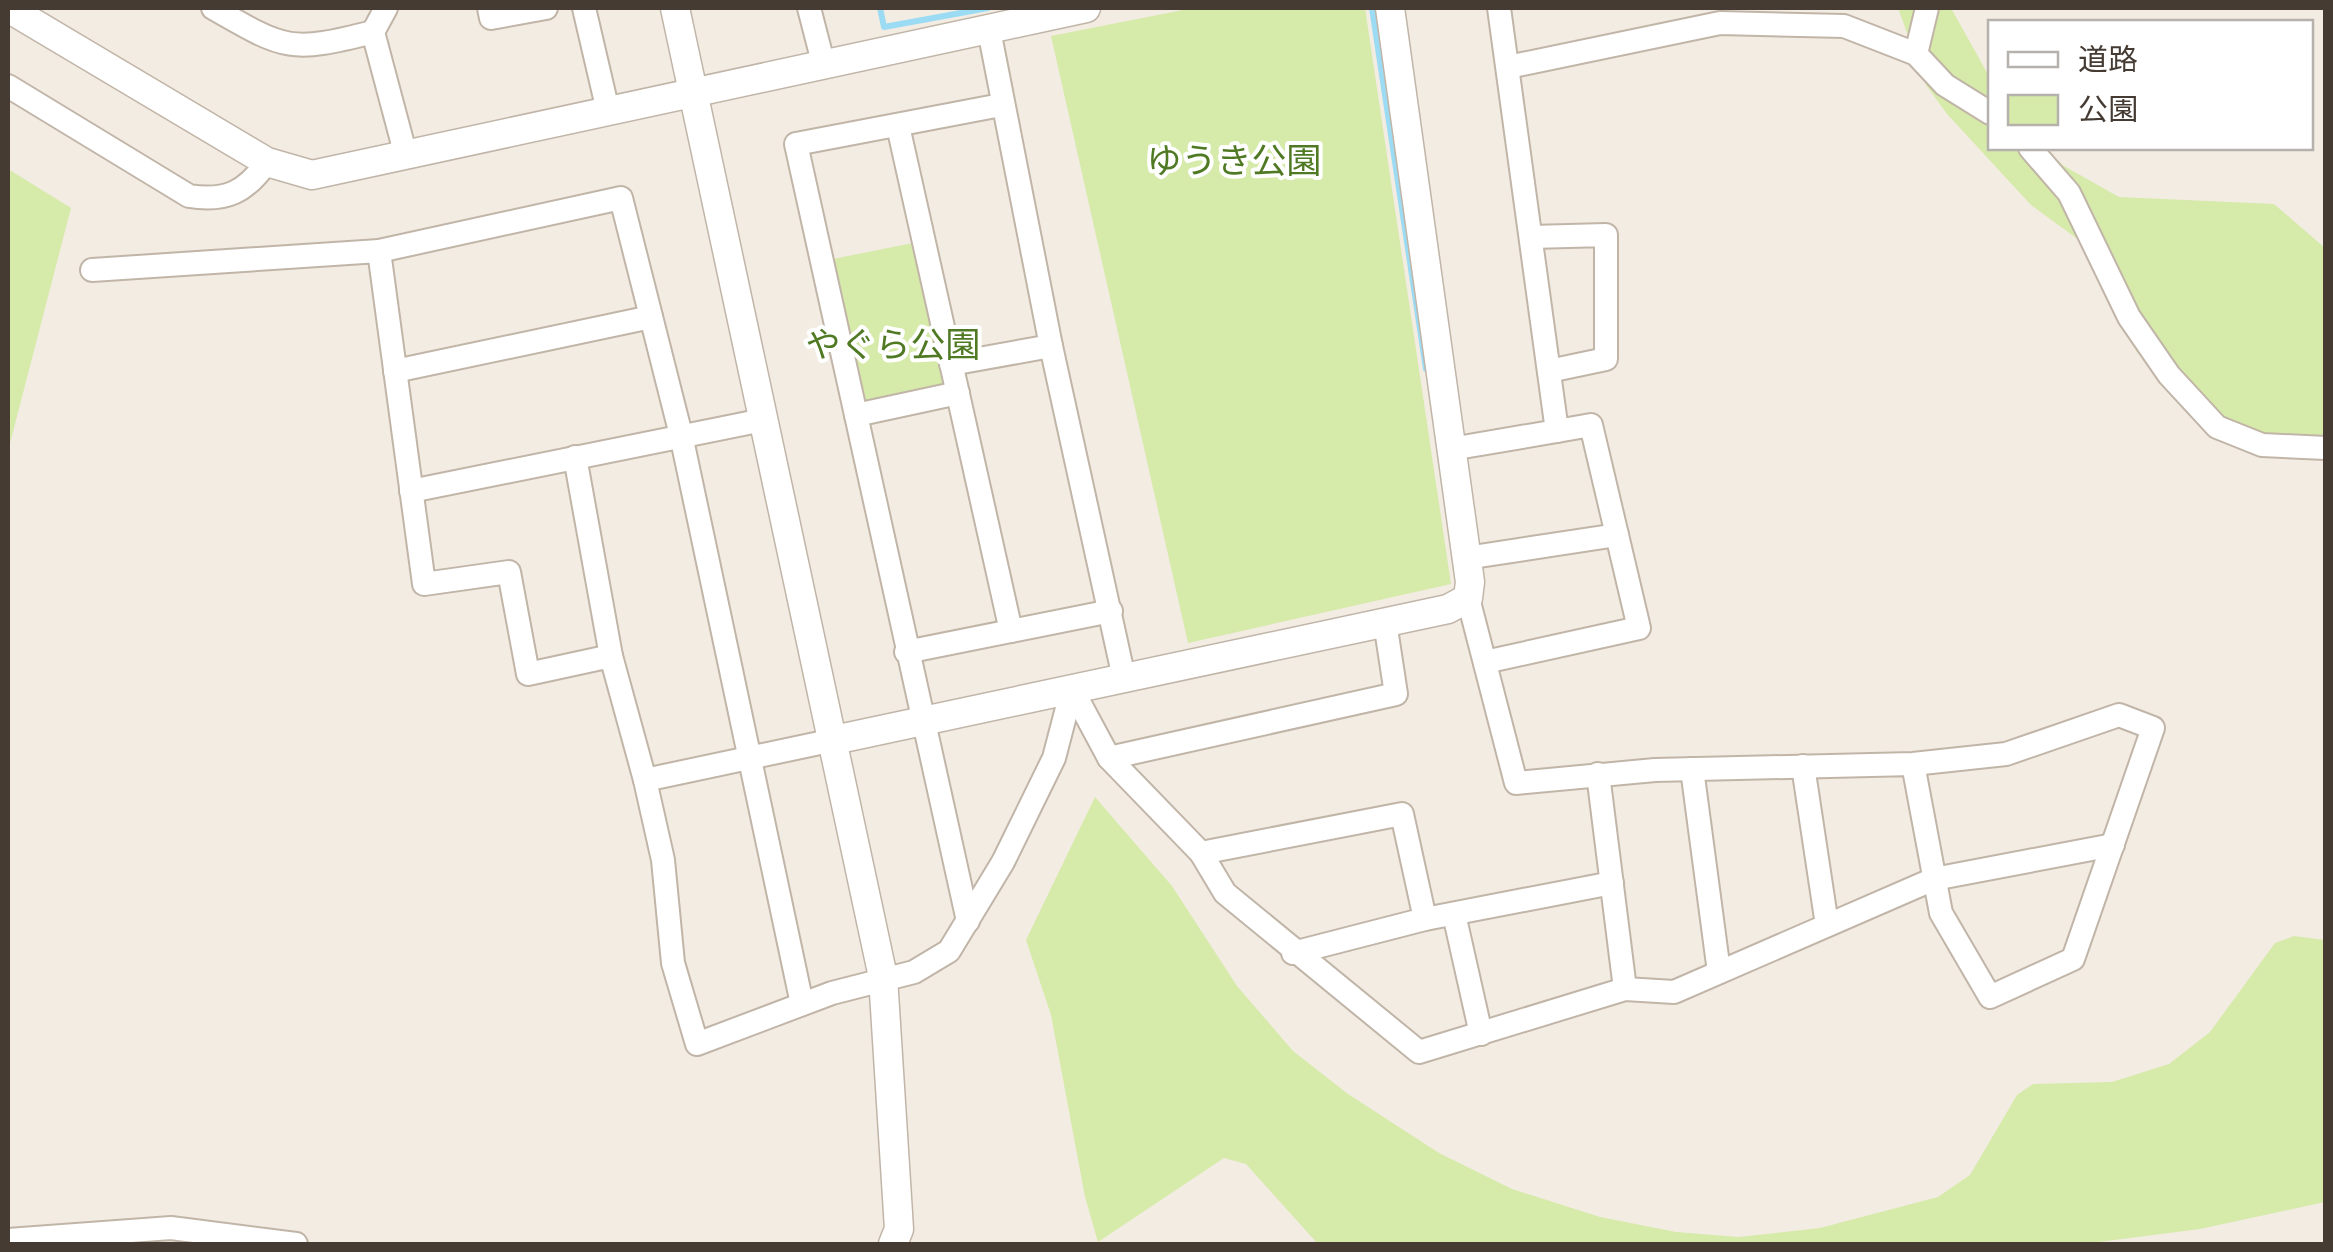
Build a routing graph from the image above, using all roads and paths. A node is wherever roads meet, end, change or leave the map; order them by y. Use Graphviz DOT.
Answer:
graph roads {
  1 [pos="8,8"];
  2 [pos="213,8"];
  3 [pos="386,8"];
  4 [pos="489,8"];
  5 [pos="546,8"];
  6 [pos="584,8"];
  7 [pos="675,8"];
  8 [pos="810,8"];
  9 [pos="1086,8"];
  10 [pos="1390,8"];
  11 [pos="1499,8"];
  12 [pos="1927,8"];
  13 [pos="989,30"];
  14 [pos="373,32"];
  15 [pos="1916,54"];
  16 [pos="824,66"];
  17 [pos="1508,66"];
  18 [pos="8,86"];
  19 [pos="694,94"];
  20 [pos="1002,104"];
  21 [pos="608,111"];
  22 [pos="1988,111"];
  23 [pos="898,126"];
  24 [pos="2032,150"];
  25 [pos="406,156"];
  26 [pos="267,162"];
  27 [pos="1531,236"];
  28 [pos="379,252"];
  29 [pos="92,270"];
  30 [pos="651,317"];
  31 [pos="1051,346"];
  32 [pos="951,364"];
  33 [pos="395,371"];
  34 [pos="1549,371"];
  35 [pos="958,393"];
  36 [pos="856,415"];
  37 [pos="763,420"];
  38 [pos="1558,431"];
  39 [pos="681,436"];
  40 [pos="1451,448"];
  41 [pos="2326,448"];
  42 [pos="575,457"];
  43 [pos="411,491"];
  44 [pos="1616,535"];
  45 [pos="1466,558"];
  46 [pos="1468,598"];
  47 [pos="1111,611"];
  48 [pos="1385,622"];
  49 [pos="1011,631"];
  50 [pos="906,652"];
  51 [pos="611,656"];
  52 [pos="1484,662"];
  53 [pos="1124,678"];
  54 [pos="1072,689"];
  55 [pos="922,720"];
  56 [pos="834,740"];
  57 [pos="1109,758"];
  58 [pos="748,759"];
  59 [pos="1913,764"];
  60 [pos="1803,766"];
  61 [pos="1692,769"];
  62 [pos="1598,774"];
  63 [pos="645,780"];
  64 [pos="2113,845"];
  65 [pos="1202,853"];
  66 [pos="1934,879"];
  67 [pos="1612,884"];
  68 [pos="1454,914"];
  69 [pos="1426,919"];
  70 [pos="968,921"];
  71 [pos="1828,925"];
  72 [pos="1293,953"];
  73 [pos="1719,972"];
  74 [pos="884,977"];
  75 [pos="1625,989"];
  76 [pos="802,1004"];
  77 [pos="1481,1034"];
  78 [pos="8,1240"];
  79 [pos="296,1244"];
  80 [pos="894,1244"];
  1 -- 26 [label="street"];
  2 -- 14 [label="street"];
  3 -- 14 [label="street"];
  4 -- 5 [label="street"];
  6 -- 21 [label="street"];
  7 -- 19 [label="street"];
  8 -- 16 [label="street"];
  9 -- 13 [label="street"];
  10 -- 40 [label="street"];
  11 -- 17 [label="street"];
  12 -- 15 [label="street"];
  13 -- 16 [label="street"];
  13 -- 20 [label="street"];
  14 -- 25 [label="street"];
  15 -- 17 [label="street"];
  15 -- 22 [label="street"];
  16 -- 19 [label="street"];
  17 -- 27 [label="street"];
  18 -- 26 [label="street"];
  19 -- 21 [label="street"];
  19 -- 37 [label="street"];
  20 -- 23 [label="street"];
  20 -- 31 [label="street"];
  21 -- 25 [label="street"];
  23 -- 32 [label="street"];
  23 -- 36 [label="street"];
  24 -- 41 [label="street"];
  25 -- 26 [label="street"];
  27 -- 34 [label="street"];
  27 -- 34 [label="street"];
  28 -- 29 [label="street"];
  28 -- 30 [label="street"];
  28 -- 33 [label="street"];
  30 -- 33 [label="street"];
  30 -- 39 [label="street"];
  31 -- 32 [label="street"];
  31 -- 47 [label="street"];
  32 -- 35 [label="street"];
  33 -- 43 [label="street"];
  34 -- 38 [label="street"];
  35 -- 36 [label="street"];
  35 -- 49 [label="street"];
  36 -- 50 [label="street"];
  37 -- 39 [label="street"];
  37 -- 56 [label="street"];
  38 -- 40 [label="street"];
  38 -- 44 [label="street"];
  39 -- 42 [label="street"];
  39 -- 58 [label="street"];
  40 -- 45 [label="street"];
  42 -- 43 [label="street"];
  42 -- 51 [label="street"];
  43 -- 51 [label="street"];
  44 -- 45 [label="street"];
  44 -- 52 [label="street"];
  45 -- 46 [label="street"];
  46 -- 48 [label="street"];
  46 -- 52 [label="street"];
  47 -- 49 [label="street"];
  47 -- 53 [label="street"];
  48 -- 53 [label="street"];
  48 -- 57 [label="street"];
  49 -- 50 [label="street"];
  50 -- 55 [label="street"];
  51 -- 63 [label="street"];
  52 -- 62 [label="street"];
  53 -- 54 [label="street"];
  54 -- 55 [label="street"];
  54 -- 57 [label="street"];
  54 -- 70 [label="street"];
  55 -- 56 [label="street"];
  55 -- 70 [label="street"];
  56 -- 58 [label="street"];
  56 -- 74 [label="street"];
  57 -- 65 [label="street"];
  58 -- 63 [label="street"];
  58 -- 76 [label="street"];
  59 -- 60 [label="street"];
  59 -- 64 [label="street"];
  59 -- 66 [label="street"];
  60 -- 61 [label="street"];
  60 -- 71 [label="street"];
  61 -- 62 [label="street"];
  61 -- 73 [label="street"];
  62 -- 67 [label="street"];
  63 -- 76 [label="street"];
  64 -- 66 [label="street"];
  64 -- 66 [label="street"];
  65 -- 69 [label="street"];
  65 -- 72 [label="street"];
  66 -- 71 [label="street"];
  67 -- 68 [label="street"];
  67 -- 75 [label="street"];
  68 -- 69 [label="street"];
  68 -- 77 [label="street"];
  69 -- 72 [label="street"];
  70 -- 74 [label="street"];
  71 -- 73 [label="street"];
  72 -- 77 [label="street"];
  73 -- 75 [label="street"];
  74 -- 76 [label="street"];
  74 -- 80 [label="street"];
  75 -- 77 [label="street"];
  78 -- 79 [label="street"];
}
